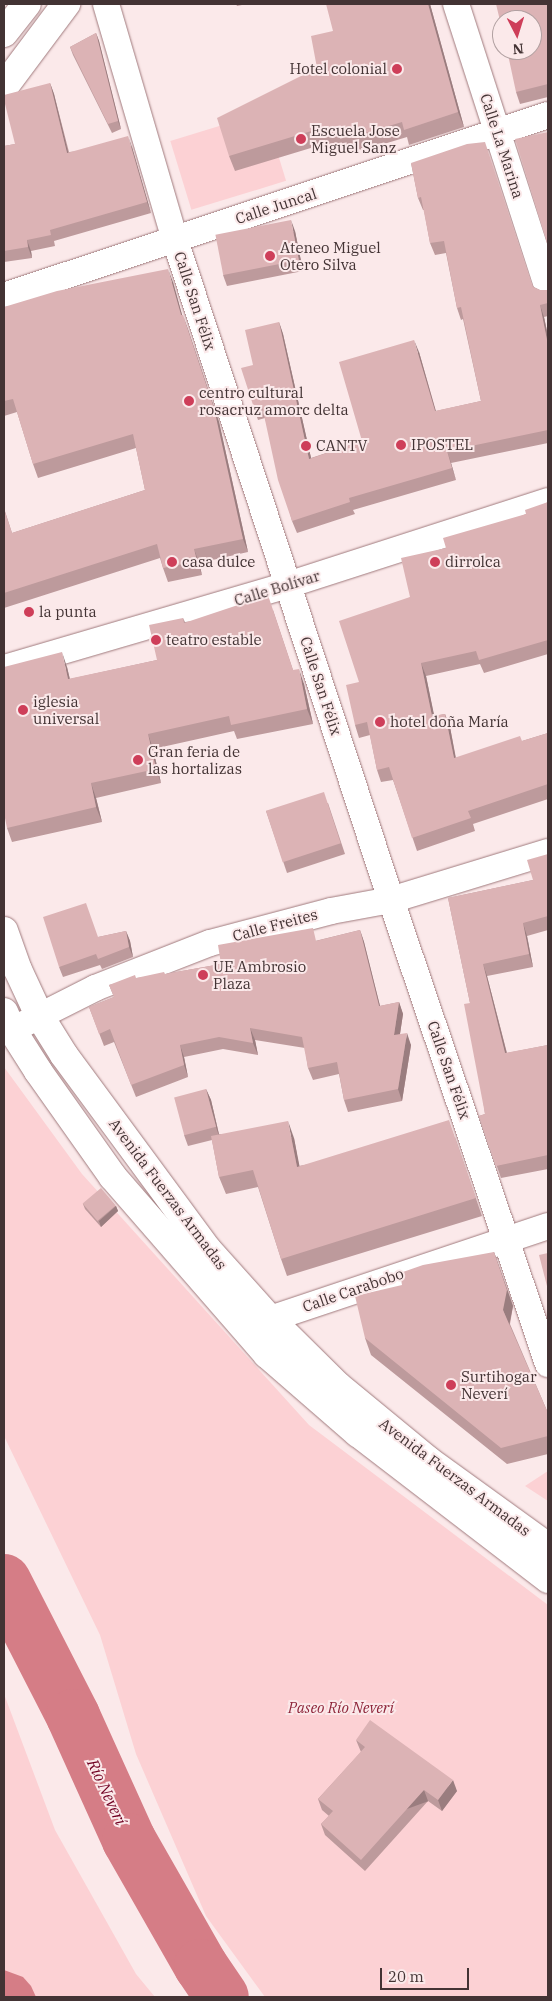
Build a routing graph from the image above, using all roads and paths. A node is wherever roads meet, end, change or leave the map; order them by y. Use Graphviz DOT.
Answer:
graph roads {
  1 [pos="27,4"];
  2 [pos="66,4"];
  3 [pos="106,4"];
  4 [pos="456,4"];
  5 [pos="4,33"];
  6 [pos="4,88"];
  7 [pos="548,116"];
  8 [pos="497,133"];
  9 [pos="175,240"];
  10 [pos="548,288"];
  11 [pos="4,296"];
  12 [pos="548,501"];
  13 [pos="288,585"];
  14 [pos="4,668"];
  15 [pos="548,852"];
  16 [pos="392,900"];
  17 [pos="4,931"];
  18 [pos="39,1015"];
  19 [pos="8,1021"];
  20 [pos="548,1226"];
  21 [pos="506,1239"];
  22 [pos="269,1318"];
  23 [pos="244,1328"];
  24 [pos="548,1364"];
  25 [pos="548,1547"];
  26 [pos="548,1579"];
  1 -- 5 [label="street"];
  2 -- 6 [label="street"];
  3 -- 9 [label="street, Calle San Félix"];
  4 -- 8 [label="street, Calle La Marina"];
  7 -- 8 [label="street, Calle Juncal"];
  8 -- 9 [label="street, Calle Juncal"];
  8 -- 10 [label="street, Calle La Marina"];
  9 -- 11 [label="street, Calle Juncal"];
  9 -- 13 [label="street, Calle San Félix"];
  12 -- 13 [label="street, Calle Bolívar"];
  13 -- 14 [label="street, Calle Bolívar"];
  13 -- 16 [label="street, Calle San Félix"];
  15 -- 16 [label="street, Calle Freites"];
  16 -- 18 [label="street, Calle Freites"];
  16 -- 21 [label="street, Calle San Félix"];
  17 -- 18 [label="street, Avenida Fuerzas Armadas"];
  18 -- 19 [label="street, Calle Freites"];
  18 -- 22 [label="street, Avenida Fuerzas Armadas"];
  19 -- 23 [label="street, Avenida Fuerzas Armadas"];
  20 -- 21 [label="street, Calle Carabobo"];
  21 -- 22 [label="street, Calle Carabobo"];
  21 -- 24 [label="street, Calle San Félix"];
  22 -- 23 [label="street, Calle Carabobo"];
  22 -- 25 [label="street, Avenida Fuerzas Armadas"];
  23 -- 26 [label="street, Avenida Fuerzas Armadas"];
}
